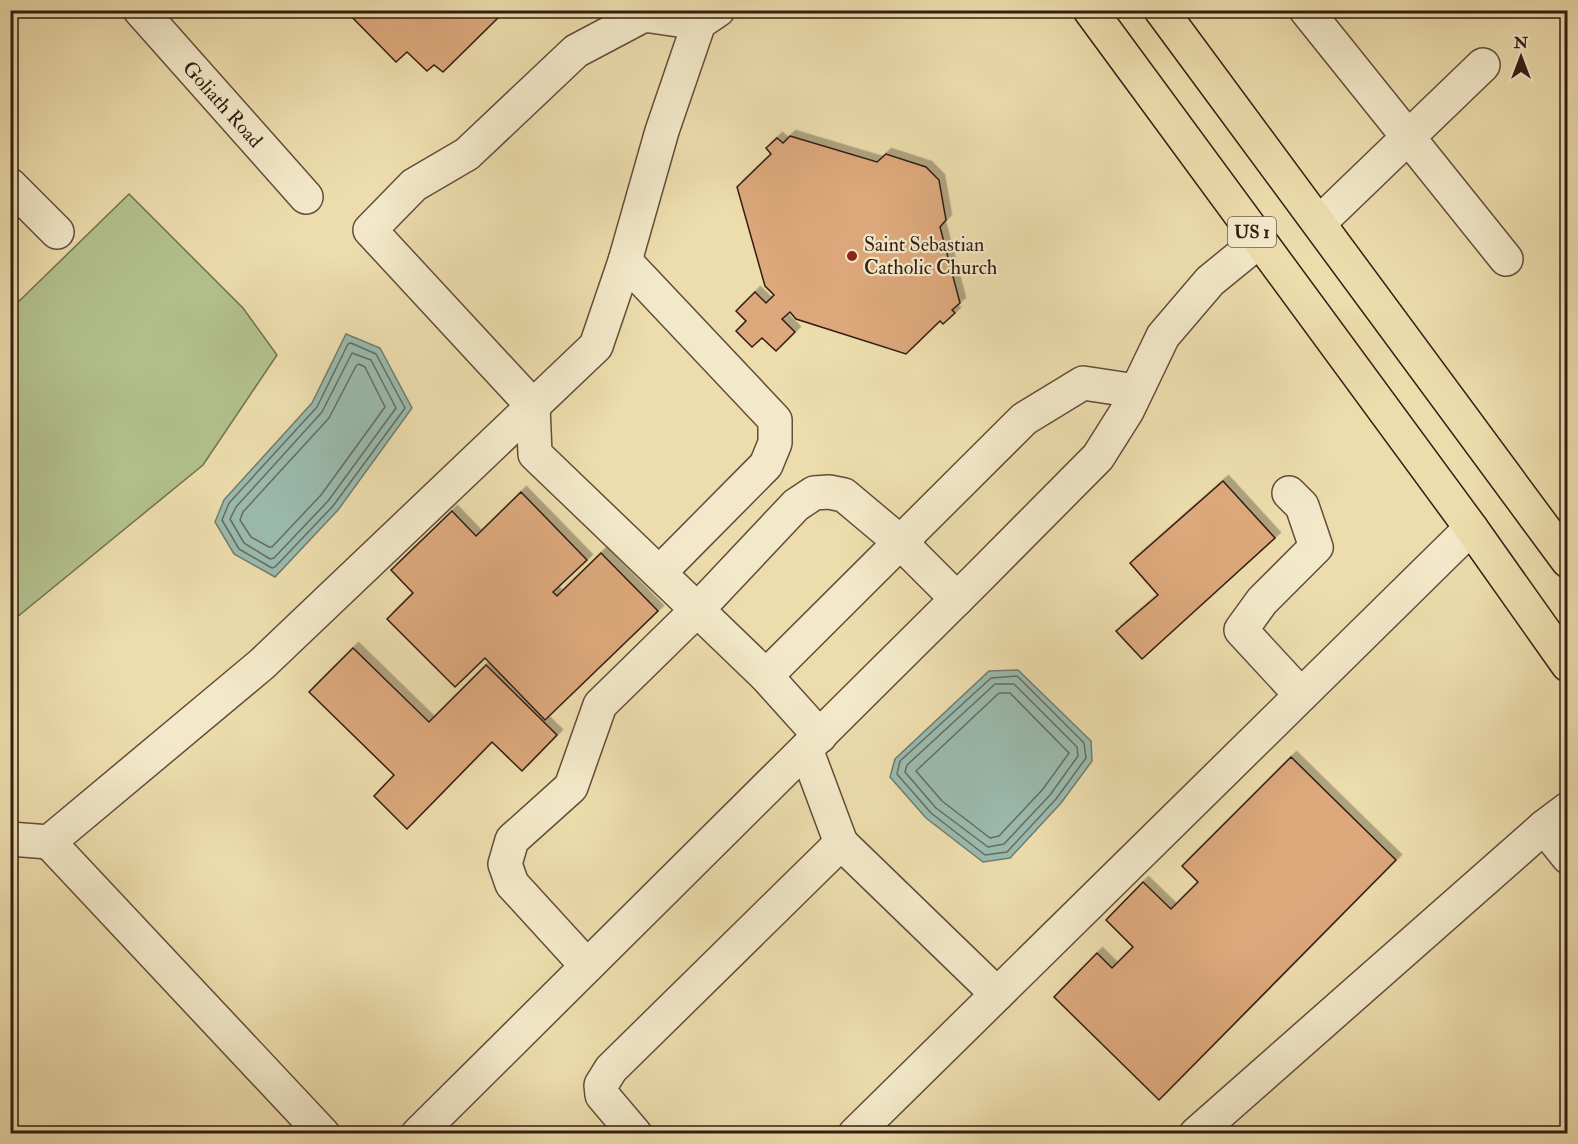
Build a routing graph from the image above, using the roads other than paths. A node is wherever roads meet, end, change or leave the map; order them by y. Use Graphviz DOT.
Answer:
graph roads {
  1 [pos="140,10"];
  2 [pos="1090,10"];
  3 [pos="1161,10"];
  4 [pos="1306,10"];
  5 [pos="709,17"];
  6 [pos="1483,65"];
  7 [pos="1407,138"];
  8 [pos="10,185"];
  9 [pos="306,197"];
  10 [pos="1319,223"];
  11 [pos="57,232"];
  12 [pos="1259,241"];
  13 [pos="1506,258"];
  14 [pos="625,261"];
  15 [pos="1136,392"];
  16 [pos="533,406"];
  17 [pos="1289,493"];
  18 [pos="1471,528"];
  19 [pos="900,542"];
  20 [pos="1568,561"];
  21 [pos="659,573"];
  22 [pos="957,599"];
  23 [pos="697,610"];
  24 [pos="1568,665"];
  25 [pos="766,676"];
  26 [pos="1301,695"];
  27 [pos="813,742"];
  28 [pos="1556,818"];
  29 [pos="10,839"];
  30 [pos="49,842"];
  31 [pos="841,843"];
  32 [pos="1568,856"];
  33 [pos="586,966"];
  34 [pos="997,994"];
  35 [pos="323,1134"];
  36 [pos="418,1134"];
  37 [pos="635,1134"];
  38 [pos="855,1134"];
  39 [pos="1196,1134"];
  1 -- 9 [label="street, Goliath Road"];
  2 -- 12 [label="main road, US 1"];
  3 -- 10 [label="main road"];
  4 -- 7 [label="street"];
  5 -- 14 [label="street"];
  5 -- 16 [label="street"];
  6 -- 7 [label="street"];
  7 -- 10 [label="street"];
  7 -- 13 [label="street"];
  8 -- 11 [label="street"];
  10 -- 20 [label="main road"];
  12 -- 15 [label="street"];
  12 -- 18 [label="main road, US 1"];
  14 -- 16 [label="street"];
  14 -- 21 [label="street"];
  15 -- 19 [label="street"];
  15 -- 22 [label="street"];
  16 -- 21 [label="street"];
  16 -- 30 [label="street"];
  17 -- 26 [label="street"];
  18 -- 24 [label="main road, US 1"];
  18 -- 26 [label="street"];
  19 -- 22 [label="street"];
  19 -- 23 [label="street"];
  19 -- 25 [label="street"];
  21 -- 23 [label="street"];
  22 -- 27 [label="street"];
  23 -- 25 [label="street"];
  23 -- 33 [label="street"];
  25 -- 27 [label="street"];
  26 -- 34 [label="street"];
  27 -- 31 [label="street"];
  27 -- 33 [label="street"];
  28 -- 32 [label="street"];
  28 -- 39 [label="street"];
  29 -- 30 [label="street"];
  30 -- 35 [label="street"];
  31 -- 34 [label="street"];
  31 -- 37 [label="street"];
  33 -- 36 [label="street"];
  34 -- 38 [label="street"];
}
